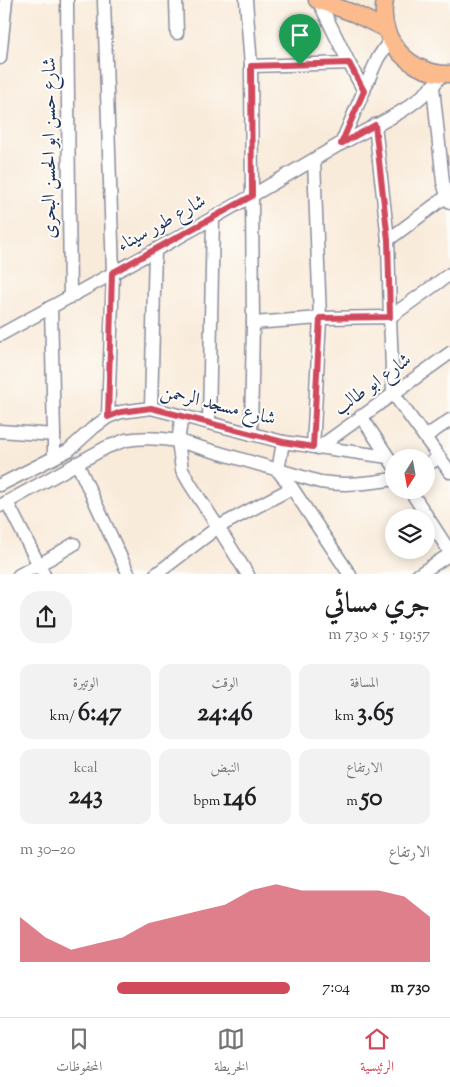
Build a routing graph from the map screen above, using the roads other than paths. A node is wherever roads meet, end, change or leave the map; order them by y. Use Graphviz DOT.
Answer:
graph roads {
  1 [pos="6,0"];
  2 [pos="68,0"];
  3 [pos="104,0"];
  4 [pos="176,0"];
  5 [pos="246,0"];
  6 [pos="318,0"];
  7 [pos="385,0"];
  8 [pos="177,34"];
  9 [pos="388,35"];
  10 [pos="0,58"];
  11 [pos="349,63"];
  12 [pos="251,66"];
  13 [pos="445,77"];
  14 [pos="364,91"];
  15 [pos="375,125"];
  16 [pos="341,144"];
  17 [pos="314,160"];
  18 [pos="252,196"];
  19 [pos="448,199"];
  20 [pos="213,218"];
  21 [pos="388,240"];
  22 [pos="155,250"];
  23 [pos="112,273"];
  24 [pos="450,274"];
  25 [pos="70,297"];
  26 [pos="51,306"];
  27 [pos="390,317"];
  28 [pos="320,318"];
  29 [pos="253,323"];
  30 [pos="0,335"];
  31 [pos="450,353"];
  32 [pos="393,393"];
  33 [pos="151,408"];
  34 [pos="182,416"];
  35 [pos="361,416"];
  36 [pos="108,417"];
  37 [pos="450,420"];
  38 [pos="209,423"];
  39 [pos="0,431"];
  40 [pos="251,434"];
  41 [pos="54,435"];
  42 [pos="425,437"];
  43 [pos="178,441"];
  44 [pos="283,442"];
  45 [pos="315,447"];
  46 [pos="385,452"];
  47 [pos="54,457"];
  48 [pos="439,457"];
  49 [pos="385,460"];
  50 [pos="435,460"];
  51 [pos="77,463"];
  52 [pos="278,471"];
  53 [pos="450,472"];
  54 [pos="385,479"];
  55 [pos="0,485"];
  56 [pos="292,488"];
  57 [pos="416,499"];
  58 [pos="3,504"];
  59 [pos="218,527"];
  60 [pos="74,544"];
  61 [pos="450,552"];
  62 [pos="42,570"];
  63 [pos="19,574"];
  64 [pos="129,574"];
  65 [pos="155,574"];
  66 [pos="248,574"];
  67 [pos="350,574"];
  68 [pos="418,574"];
  1 -- 10 [label="street"];
  2 -- 25 [label="street, شارع حسن ابو الحسن البحرى"];
  3 -- 23 [label="street"];
  4 -- 8 [label="street"];
  5 -- 12 [label="street"];
  6 -- 9 [label="main road"];
  6 -- 11 [label="street"];
  7 -- 9 [label="main road"];
  9 -- 13 [label="main road"];
  9 -- 14 [label="street"];
  11 -- 12 [label="street"];
  11 -- 14 [label="street"];
  12 -- 18 [label="street"];
  13 -- 15 [label="street, شارع طور سيناء"];
  13 -- 19 [label="street"];
  14 -- 16 [label="street"];
  15 -- 16 [label="street, شارع طور سيناء"];
  15 -- 21 [label="street"];
  16 -- 17 [label="street, شارع طور سيناء"];
  17 -- 18 [label="street, شارع طور سيناء"];
  17 -- 28 [label="street"];
  18 -- 20 [label="street, شارع طور سيناء"];
  18 -- 29 [label="street"];
  19 -- 21 [label="street"];
  20 -- 22 [label="street, شارع طور سيناء"];
  20 -- 38 [label="street"];
  21 -- 27 [label="street"];
  22 -- 23 [label="street, شارع طور سيناء"];
  22 -- 33 [label="street"];
  23 -- 25 [label="street, شارع طور سيناء"];
  23 -- 36 [label="street"];
  24 -- 27 [label="street"];
  25 -- 26 [label="street, شارع طور سيناء"];
  26 -- 30 [label="street, شارع طور سيناء"];
  26 -- 41 [label="street"];
  27 -- 28 [label="street"];
  27 -- 32 [label="street"];
  28 -- 29 [label="street"];
  28 -- 45 [label="street"];
  29 -- 40 [label="street"];
  31 -- 32 [label="street, شارع ابو طالب"];
  32 -- 35 [label="street, شارع ابو طالب"];
  32 -- 42 [label="street"];
  33 -- 34 [label="street, شارع مسجد الرحمن"];
  33 -- 36 [label="street, شارع مسجد الرحمن"];
  34 -- 38 [label="street, شارع مسجد الرحمن"];
  34 -- 43 [label="street"];
  35 -- 45 [label="street, شارع ابو طالب"];
  35 -- 46 [label="street"];
  36 -- 47 [label="street, شارع مسجد الرحمن"];
  37 -- 42 [label="street"];
  38 -- 40 [label="street, شارع مسجد الرحمن"];
  39 -- 41 [label="street"];
  40 -- 44 [label="street, شارع مسجد الرحمن"];
  41 -- 47 [label="street"];
  42 -- 48 [label="street"];
  43 -- 51 [label="street"];
  43 -- 52 [label="street"];
  43 -- 59 [label="street"];
  44 -- 45 [label="street, شارع مسجد الرحمن"];
  44 -- 52 [label="street"];
  45 -- 49 [label="street, شارع مسجد الرحمن"];
  47 -- 55 [label="street, شارع مسجد الرحمن"];
  48 -- 50 [label="street"];
  48 -- 53 [label="street"];
  51 -- 58 [label="street"];
  51 -- 64 [label="street"];
  52 -- 54 [label="street"];
  52 -- 56 [label="street"];
  56 -- 59 [label="street"];
  56 -- 67 [label="street"];
  57 -- 61 [label="street"];
  58 -- 62 [label="street"];
  59 -- 65 [label="street"];
  59 -- 66 [label="street"];
  60 -- 62 [label="street"];
  61 -- 68 [label="street"];
  62 -- 63 [label="street"];
}
